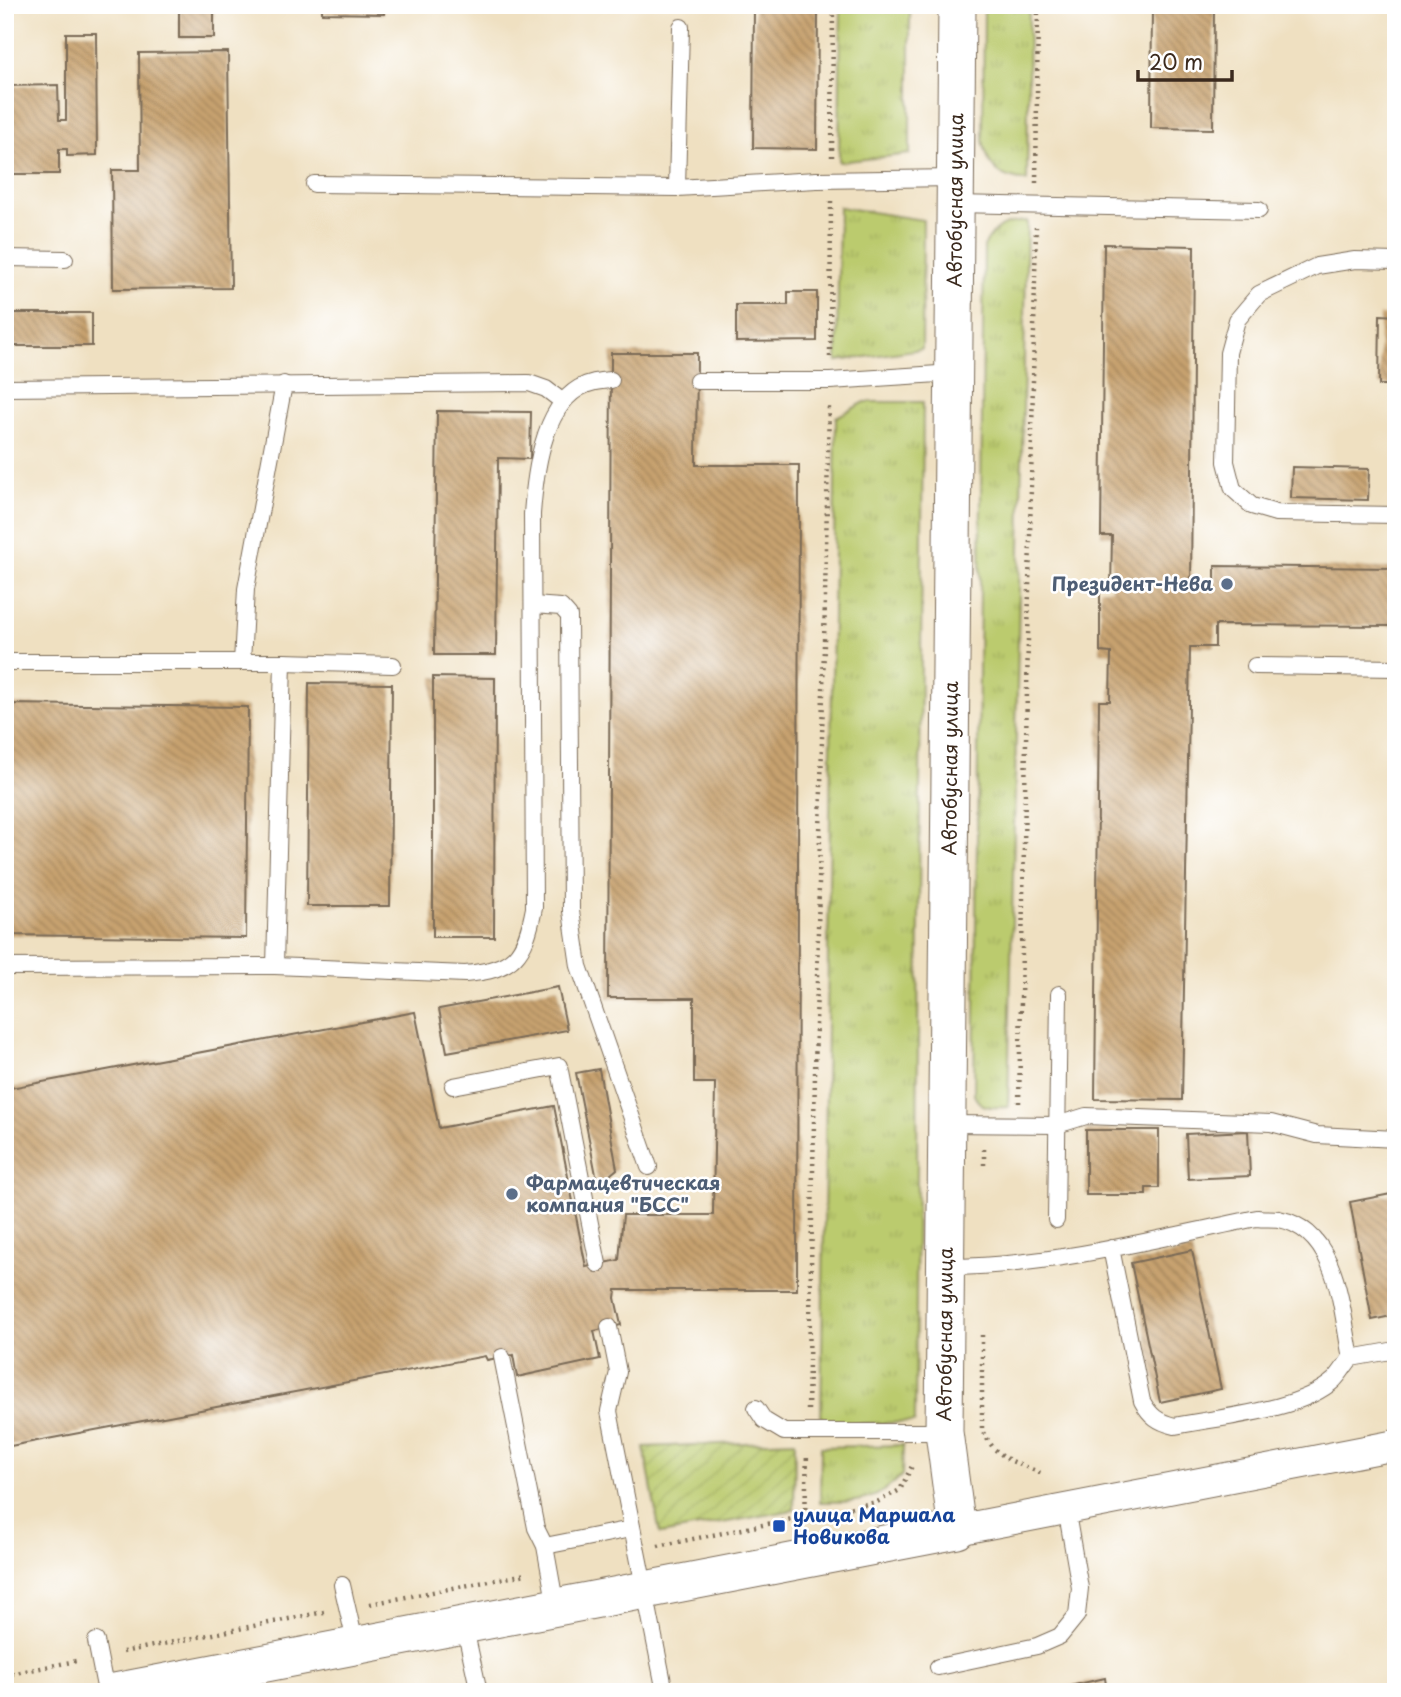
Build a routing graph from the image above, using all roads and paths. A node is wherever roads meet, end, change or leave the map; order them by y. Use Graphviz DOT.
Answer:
graph roads {
  1 [pos="834,5"];
  2 [pos="957,5"];
  3 [pos="1038,5"];
  4 [pos="681,27"];
  5 [pos="832,180"];
  6 [pos="314,184"];
  7 [pos="677,188"];
  8 [pos="955,191"];
  9 [pos="1036,204"];
  10 [pos="1259,210"];
  11 [pos="5,258"];
  12 [pos="65,259"];
  13 [pos="1396,261"];
  14 [pos="954,373"];
  15 [pos="611,380"];
  16 [pos="697,381"];
  17 [pos="830,381"];
  18 [pos="284,384"];
  19 [pos="5,388"];
  20 [pos="563,402"];
  21 [pos="1396,515"];
  22 [pos="533,605"];
  23 [pos="5,662"];
  24 [pos="242,662"];
  25 [pos="283,662"];
  26 [pos="393,665"];
  27 [pos="1255,666"];
  28 [pos="1396,668"];
  29 [pos="275,966"];
  30 [pos="5,967"];
  31 [pos="1059,994"];
  32 [pos="453,1086"];
  33 [pos="946,1124"];
  34 [pos="984,1124"];
  35 [pos="1019,1125"];
  36 [pos="1056,1125"];
  37 [pos="1396,1139"];
  38 [pos="649,1167"];
  39 [pos="984,1176"];
  40 [pos="1056,1220"];
  41 [pos="1111,1248"];
  42 [pos="598,1264"];
  43 [pos="945,1267"];
  44 [pos="982,1322"];
  45 [pos="609,1327"];
  46 [pos="1396,1350"];
  47 [pos="502,1357"];
  48 [pos="1351,1359"];
  49 [pos="755,1408"];
  50 [pos="807,1432"];
  51 [pos="931,1432"];
  52 [pos="1396,1445"];
  53 [pos="1043,1474"];
  54 [pos="1066,1508"];
  55 [pos="805,1516"];
  56 [pos="631,1529"];
  57 [pos="957,1530"];
  58 [pos="545,1546"];
  59 [pos="636,1550"];
  60 [pos="549,1570"];
  61 [pos="342,1585"];
  62 [pos="644,1590"];
  63 [pos="556,1607"];
  64 [pos="347,1608"];
  65 [pos="464,1625"];
  66 [pos="356,1646"];
  67 [pos="98,1649"];
  68 [pos="938,1667"];
  69 [pos="5,1675"];
  70 [pos="106,1692"];
  71 [pos="115,1692"];
  72 [pos="479,1692"];
  73 [pos="665,1692"];
  1 -- 5 [label="path"];
  2 -- 8 [label="street, Автобусная улица"];
  3 -- 9 [label="path"];
  4 -- 7 [label="lane"];
  5 -- 7 [label="lane"];
  5 -- 8 [label="lane"];
  5 -- 17 [label="path"];
  6 -- 7 [label="lane"];
  8 -- 9 [label="lane"];
  8 -- 14 [label="street, Автобусная улица"];
  9 -- 10 [label="lane"];
  9 -- 35 [label="path"];
  11 -- 12 [label="lane"];
  13 -- 21 [label="lane"];
  14 -- 17 [label="lane"];
  14 -- 33 [label="street, Автобусная улица"];
  15 -- 20 [label="lane"];
  16 -- 17 [label="lane"];
  17 -- 50 [label="path"];
  18 -- 19 [label="lane"];
  18 -- 20 [label="lane"];
  18 -- 24 [label="lane"];
  20 -- 22 [label="lane"];
  22 -- 29 [label="lane"];
  22 -- 38 [label="lane"];
  23 -- 24 [label="lane"];
  24 -- 25 [label="lane"];
  25 -- 26 [label="lane"];
  25 -- 29 [label="lane"];
  27 -- 28 [label="lane"];
  29 -- 30 [label="lane"];
  31 -- 36 [label="lane"];
  32 -- 42 [label="lane"];
  33 -- 34 [label="lane"];
  33 -- 43 [label="street, Автобусная улица"];
  34 -- 35 [label="lane"];
  34 -- 39 [label="path"];
  35 -- 36 [label="lane"];
  36 -- 37 [label="lane"];
  36 -- 40 [label="lane"];
  41 -- 43 [label="lane"];
  41 -- 48 [label="lane"];
  41 -- 48 [label="lane"];
  43 -- 51 [label="street, Автобусная улица"];
  44 -- 53 [label="path"];
  45 -- 56 [label="lane"];
  46 -- 48 [label="lane"];
  47 -- 58 [label="lane"];
  49 -- 50 [label="lane"];
  50 -- 51 [label="lane"];
  50 -- 55 [label="path"];
  51 -- 55 [label="path"];
  51 -- 57 [label="street, Автобусная улица"];
  52 -- 54 [label="street"];
  54 -- 57 [label="street"];
  54 -- 68 [label="lane"];
  55 -- 59 [label="path"];
  56 -- 58 [label="lane"];
  56 -- 59 [label="lane"];
  57 -- 62 [label="street"];
  58 -- 60 [label="lane"];
  59 -- 62 [label="lane"];
  60 -- 63 [label="lane"];
  60 -- 64 [label="path"];
  61 -- 64 [label="lane"];
  62 -- 63 [label="street"];
  62 -- 73 [label="lane"];
  63 -- 65 [label="street"];
  64 -- 66 [label="lane"];
  64 -- 67 [label="path"];
  65 -- 66 [label="street"];
  65 -- 72 [label="lane"];
  66 -- 71 [label="street"];
  67 -- 69 [label="path"];
  67 -- 70 [label="lane"];
}
